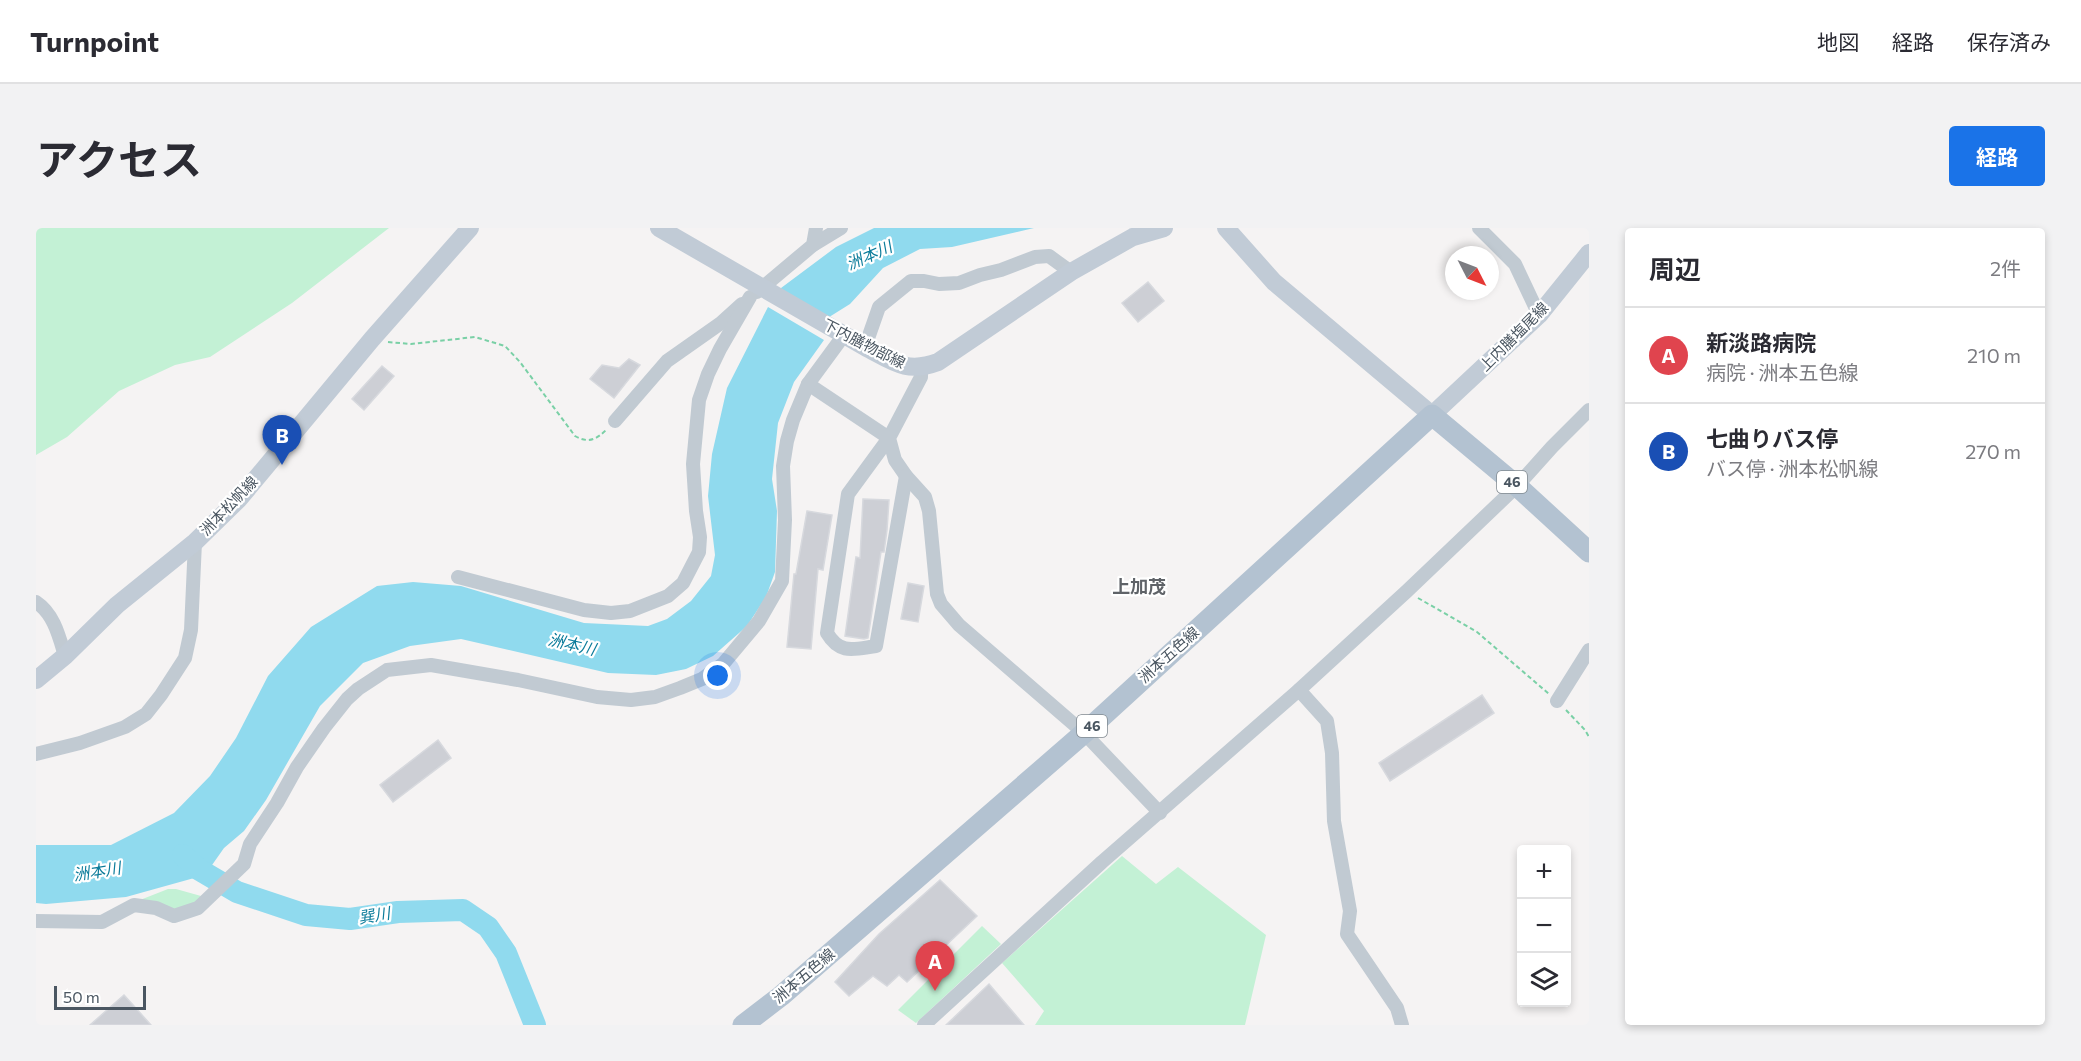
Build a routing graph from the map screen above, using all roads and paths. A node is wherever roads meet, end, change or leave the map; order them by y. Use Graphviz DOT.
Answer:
graph roads {
  1 [pos="470,228"];
  2 [pos="659,228"];
  3 [pos="816,228"];
  4 [pos="841,228"];
  5 [pos="1164,228"];
  6 [pos="1226,228"];
  7 [pos="1479,228"];
  8 [pos="813,245"];
  9 [pos="1589,253"];
  10 [pos="1071,272"];
  11 [pos="762,293"];
  12 [pos="1539,315"];
  13 [pos="844,335"];
  14 [pos="372,339"];
  15 [pos="865,347"];
  16 [pos="921,368"];
  17 [pos="808,384"];
  18 [pos="1589,410"];
  19 [pos="1432,415"];
  20 [pos="615,421"];
  21 [pos="889,438"];
  22 [pos="906,476"];
  23 [pos="1517,486"];
  24 [pos="195,542"];
  25 [pos="1589,552"];
  26 [pos="458,577"];
  27 [pos="1407,591"];
  28 [pos="36,602"];
  29 [pos="1589,650"];
  30 [pos="65,656"];
  31 [pos="36,680"];
  32 [pos="1299,690"];
  33 [pos="1557,701"];
  34 [pos="1084,733"];
  35 [pos="1589,737"];
  36 [pos="36,754"];
  37 [pos="1160,813"];
  38 [pos="36,921"];
  39 [pos="743,1025"];
  40 [pos="924,1025"];
  41 [pos="1402,1025"];
  1 -- 14 [label="main road, 洲本松帆線"];
  2 -- 11 [label="main road, 下内膳物部線"];
  3 -- 8 [label="street"];
  4 -- 8 [label="street"];
  5 -- 10 [label="main road, 下内膳物部線"];
  6 -- 19 [label="main road"];
  7 -- 12 [label="street"];
  8 -- 11 [label="street"];
  9 -- 12 [label="main road, 上内膳塩尾線"];
  10 -- 15 [label="street"];
  10 -- 16 [label="main road, 下内膳物部線"];
  11 -- 13 [label="main road, 下内膳物部線"];
  11 -- 20 [label="street"];
  11 -- 26 [label="street"];
  12 -- 19 [label="main road, 上内膳塩尾線"];
  13 -- 15 [label="main road, 下内膳物部線"];
  13 -- 17 [label="street"];
  14 -- 20 [label="path"];
  14 -- 24 [label="main road, 洲本松帆線"];
  15 -- 16 [label="main road, 下内膳物部線"];
  16 -- 21 [label="street"];
  17 -- 21 [label="street"];
  17 -- 38 [label="street"];
  18 -- 23 [label="street"];
  19 -- 23 [label="main road, 46"];
  19 -- 34 [label="main road, 洲本五色線 / 46"];
  21 -- 22 [label="street"];
  21 -- 22 [label="street"];
  22 -- 34 [label="street"];
  23 -- 25 [label="main road, 46"];
  23 -- 27 [label="street"];
  24 -- 30 [label="main road, 洲本松帆線"];
  24 -- 36 [label="street"];
  27 -- 32 [label="street"];
  27 -- 33 [label="path"];
  28 -- 30 [label="street"];
  29 -- 33 [label="street"];
  30 -- 31 [label="main road, 洲本松帆線"];
  32 -- 37 [label="street"];
  32 -- 41 [label="street"];
  33 -- 35 [label="path"];
  34 -- 37 [label="street"];
  34 -- 39 [label="main road, 洲本五色線 / 46"];
  37 -- 40 [label="street"];
}
